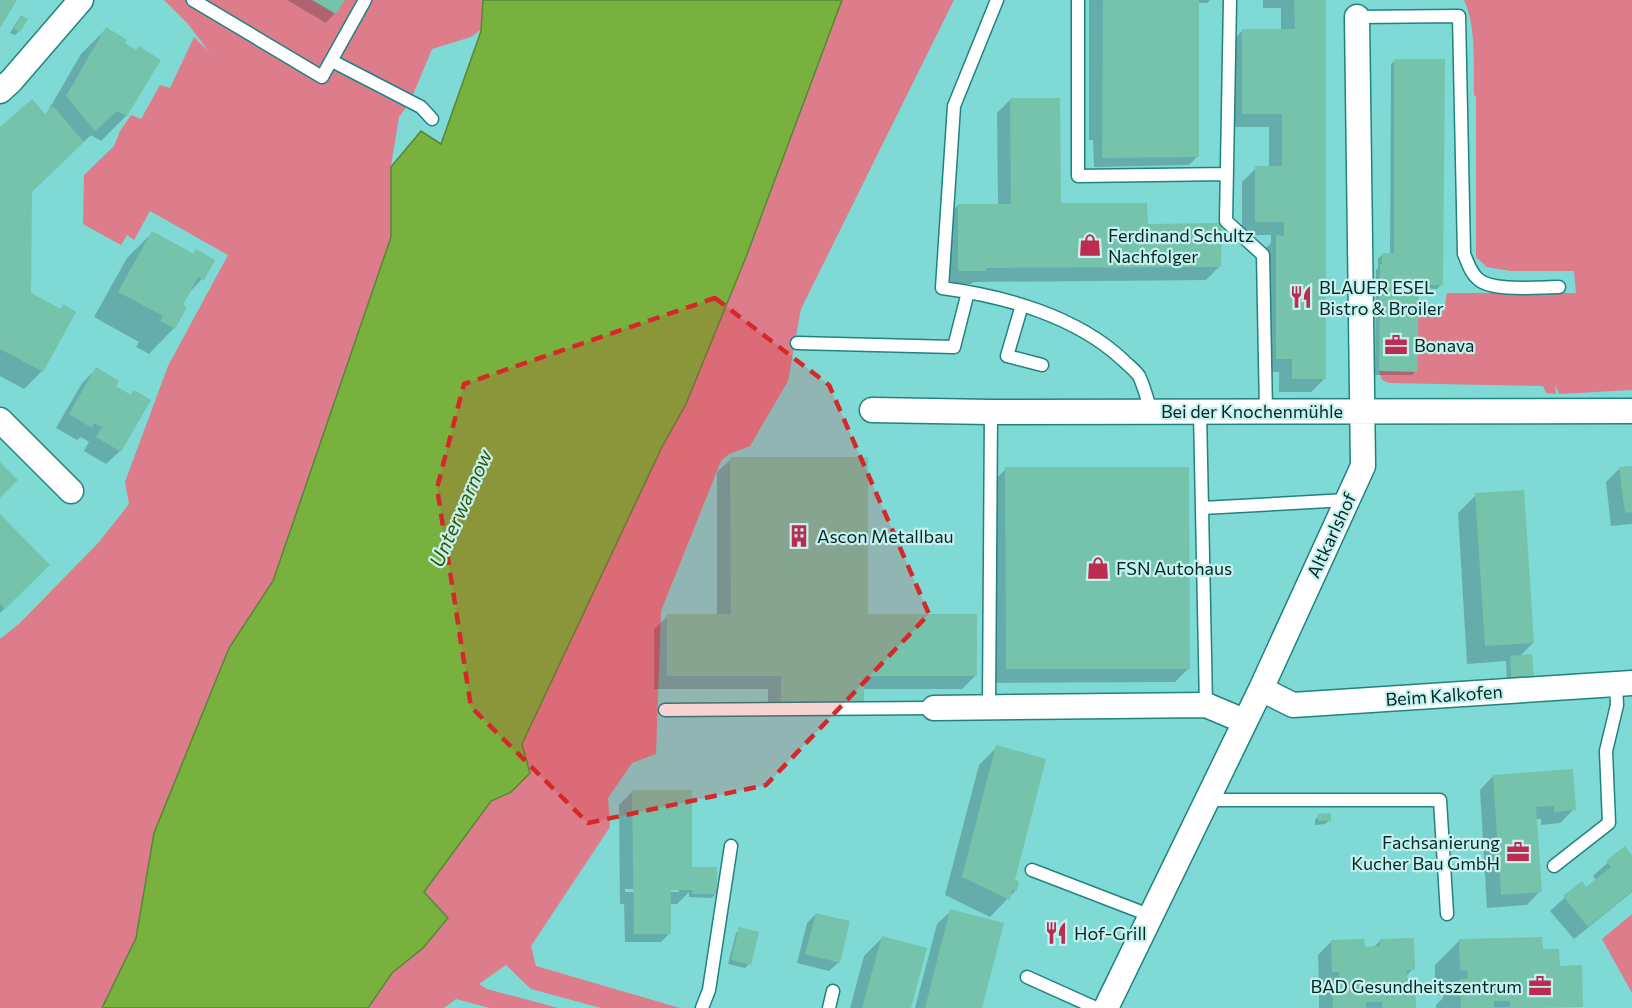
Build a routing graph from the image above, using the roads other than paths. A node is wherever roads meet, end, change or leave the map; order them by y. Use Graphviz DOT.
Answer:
graph roads {
  1 [pos="81,0"];
  2 [pos="193,0"];
  3 [pos="365,0"];
  4 [pos="997,0"];
  5 [pos="1078,0"];
  6 [pos="1230,0"];
  7 [pos="1357,17"];
  8 [pos="332,61"];
  9 [pos="0,91"];
  10 [pos="432,119"];
  11 [pos="1227,174"];
  12 [pos="1559,287"];
  13 [pos="968,292"];
  14 [pos="1022,305"];
  15 [pos="797,344"];
  16 [pos="1042,365"];
  17 [pos="872,410"];
  18 [pos="1361,410"];
  19 [pos="1151,411"];
  20 [pos="1200,411"];
  21 [pos="1632,411"];
  22 [pos="991,412"];
  23 [pos="1266,412"];
  24 [pos="0,420"];
  25 [pos="71,491"];
  26 [pos="1347,500"];
  27 [pos="1202,508"];
  28 [pos="1624,684"];
  29 [pos="1261,689"];
  30 [pos="1206,705"];
  31 [pos="989,707"];
  32 [pos="934,708"];
  33 [pos="666,710"];
  34 [pos="1244,721"];
  35 [pos="1207,800"];
  36 [pos="731,846"];
  37 [pos="1554,866"];
  38 [pos="1032,870"];
  39 [pos="1447,914"];
  40 [pos="1149,915"];
  41 [pos="1027,977"];
  42 [pos="833,991"];
  43 [pos="702,1008"];
  44 [pos="829,1008"];
  45 [pos="1096,1008"];
  46 [pos="1106,1008"];
  1 -- 9 [label="street"];
  2 -- 8 [label="lane"];
  3 -- 8 [label="lane"];
  4 -- 13 [label="lane"];
  5 -- 11 [label="lane"];
  6 -- 11 [label="lane"];
  7 -- 12 [label="lane"];
  7 -- 18 [label="street, Altkarlshof"];
  8 -- 10 [label="lane"];
  11 -- 23 [label="lane"];
  13 -- 14 [label="lane"];
  13 -- 15 [label="lane"];
  14 -- 16 [label="lane"];
  14 -- 19 [label="lane"];
  17 -- 22 [label="street, Bei der Knochenmühle"];
  18 -- 21 [label="street, Bei der Knochenmühle"];
  18 -- 23 [label="street, Bei der Knochenmühle"];
  18 -- 26 [label="street, Altkarlshof"];
  19 -- 20 [label="street, Bei der Knochenmühle"];
  19 -- 22 [label="street, Bei der Knochenmühle"];
  20 -- 23 [label="street, Bei der Knochenmühle"];
  20 -- 27 [label="lane"];
  22 -- 31 [label="lane"];
  24 -- 25 [label="street"];
  26 -- 27 [label="lane"];
  26 -- 29 [label="street, Altkarlshof"];
  27 -- 30 [label="lane"];
  28 -- 29 [label="street, Beim Kalkofen"];
  28 -- 37 [label="lane"];
  29 -- 34 [label="street, Altkarlshof"];
  30 -- 31 [label="street"];
  30 -- 34 [label="street"];
  31 -- 32 [label="street"];
  32 -- 33 [label="lane"];
  34 -- 35 [label="street, Altkarlshof"];
  35 -- 39 [label="lane"];
  35 -- 40 [label="street, Altkarlshof"];
  36 -- 43 [label="lane"];
  38 -- 40 [label="lane"];
  40 -- 46 [label="street, Altkarlshof"];
  41 -- 45 [label="lane"];
  42 -- 44 [label="lane"];
}
